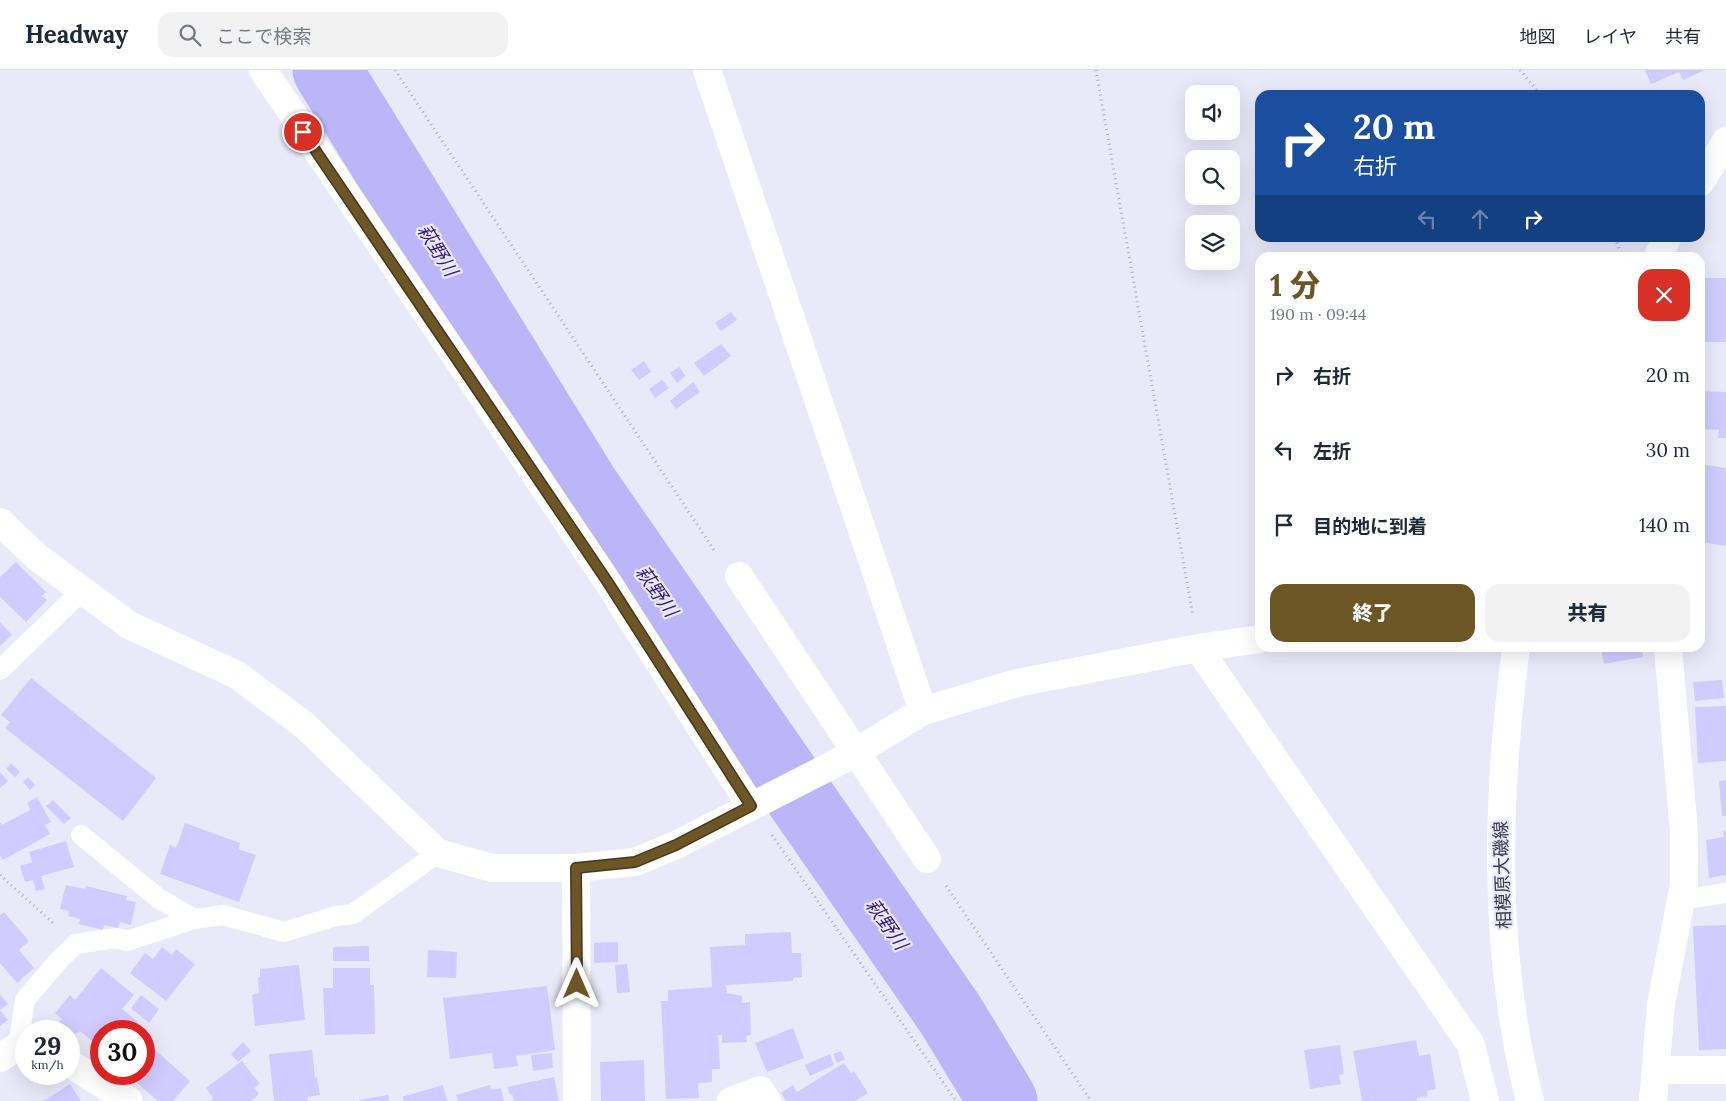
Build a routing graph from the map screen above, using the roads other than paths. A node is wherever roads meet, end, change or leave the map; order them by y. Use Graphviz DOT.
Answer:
graph roads {
  1 [pos="263,70"];
  2 [pos="706,70"];
  3 [pos="1726,142"];
  4 [pos="1705,175"];
  5 [pos="0,522"];
  6 [pos="739,576"];
  7 [pos="83,590"];
  8 [pos="1255,640"];
  9 [pos="1198,648"];
  10 [pos="1515,652"];
  11 [pos="1668,652"];
  12 [pos="0,670"];
  13 [pos="923,710"];
  14 [pos="852,754"];
  15 [pos="759,802"];
  16 [pos="81,835"];
  17 [pos="438,853"];
  18 [pos="927,859"];
  19 [pos="576,868"];
  20 [pos="1726,893"];
  21 [pos="1681,900"];
  22 [pos="194,919"];
  23 [pos="21,1020"];
  24 [pos="80,1070"];
  25 [pos="1657,1070"];
  26 [pos="1726,1070"];
  27 [pos="129,1101"];
  28 [pos="578,1101"];
  29 [pos="731,1101"];
  30 [pos="767,1101"];
  31 [pos="1485,1101"];
  32 [pos="1530,1101"];
  33 [pos="1653,1101"];
  1 -- 15 [label="street"];
  2 -- 13 [label="street"];
  3 -- 4 [label="street"];
  5 -- 7 [label="street"];
  6 -- 14 [label="street"];
  7 -- 12 [label="lane"];
  7 -- 17 [label="street"];
  8 -- 9 [label="street"];
  9 -- 13 [label="street"];
  9 -- 31 [label="street"];
  10 -- 32 [label="street, 相模原大磯線"];
  11 -- 21 [label="street"];
  13 -- 14 [label="street"];
  14 -- 15 [label="street"];
  14 -- 18 [label="street"];
  15 -- 19 [label="street"];
  16 -- 22 [label="lane"];
  17 -- 19 [label="street"];
  17 -- 22 [label="lane"];
  19 -- 28 [label="street"];
  20 -- 21 [label="lane"];
  21 -- 25 [label="street"];
  22 -- 23 [label="lane"];
  24 -- 27 [label="street"];
  25 -- 26 [label="street"];
  25 -- 33 [label="street"];
  29 -- 30 [label="street"];
}
